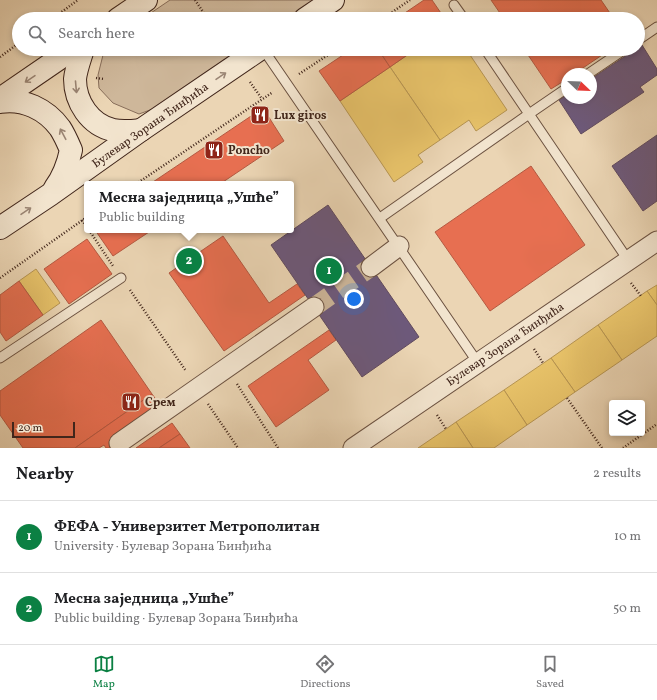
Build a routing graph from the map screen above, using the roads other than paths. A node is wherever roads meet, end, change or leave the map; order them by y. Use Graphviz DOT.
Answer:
graph roads {
  1 [pos="146,0"];
  2 [pos="333,0"];
  3 [pos="454,5"];
  4 [pos="128,12"];
  5 [pos="315,12"];
  6 [pos="459,12"];
  7 [pos="657,27"];
  8 [pos="645,35"];
  9 [pos="64,56"];
  10 [pos="81,56"];
  11 [pos="252,56"];
  12 [pos="267,56"];
  13 [pos="489,56"];
  14 [pos="615,56"];
  15 [pos="597,68"];
  16 [pos="561,92"];
  17 [pos="0,100"];
  18 [pos="529,114"];
  19 [pos="141,130"];
  20 [pos="51,194"];
  21 [pos="380,218"];
  22 [pos="0,228"];
  23 [pos="657,241"];
  24 [pos="399,246"];
  25 [pos="628,260"];
  26 [pos="371,267"];
  27 [pos="121,278"];
  28 [pos="314,307"];
  29 [pos="0,358"];
  30 [pos="478,363"];
  31 [pos="119,444"];
  32 [pos="353,448"];
  1 -- 4 [label="street"];
  2 -- 5 [label="street"];
  3 -- 6 [label="lane"];
  7 -- 8 [label="lane"];
  9 -- 17 [label="street, one-way"];
  10 -- 19 [label="street, one-way"];
  19 -- 11 [label="street, Булевар Зорана Ђинђића, one-way"];
  12 -- 21 [label="lane"];
  13 -- 18 [label="lane"];
  14 -- 15 [label="lane"];
  16 -- 18 [label="lane"];
  20 -- 17 [label="street, one-way"];
  18 -- 21 [label="lane"];
  18 -- 25 [label="lane"];
  19 -- 20 [label="street, Булевар Зорана Ђинђића"];
  22 -- 20 [label="street, Булевар Зорана Ђинђића, one-way"];
  21 -- 24 [label="lane"];
  23 -- 25 [label="street, Булевар Зорана Ђинђића"];
  24 -- 26 [label="street"];
  24 -- 30 [label="lane"];
  25 -- 30 [label="street, Булевар Зорана Ђинђића"];
  27 -- 29 [label="lane"];
  28 -- 31 [label="street"];
  30 -- 32 [label="street, Булевар Зорана Ђинђића"];
}
